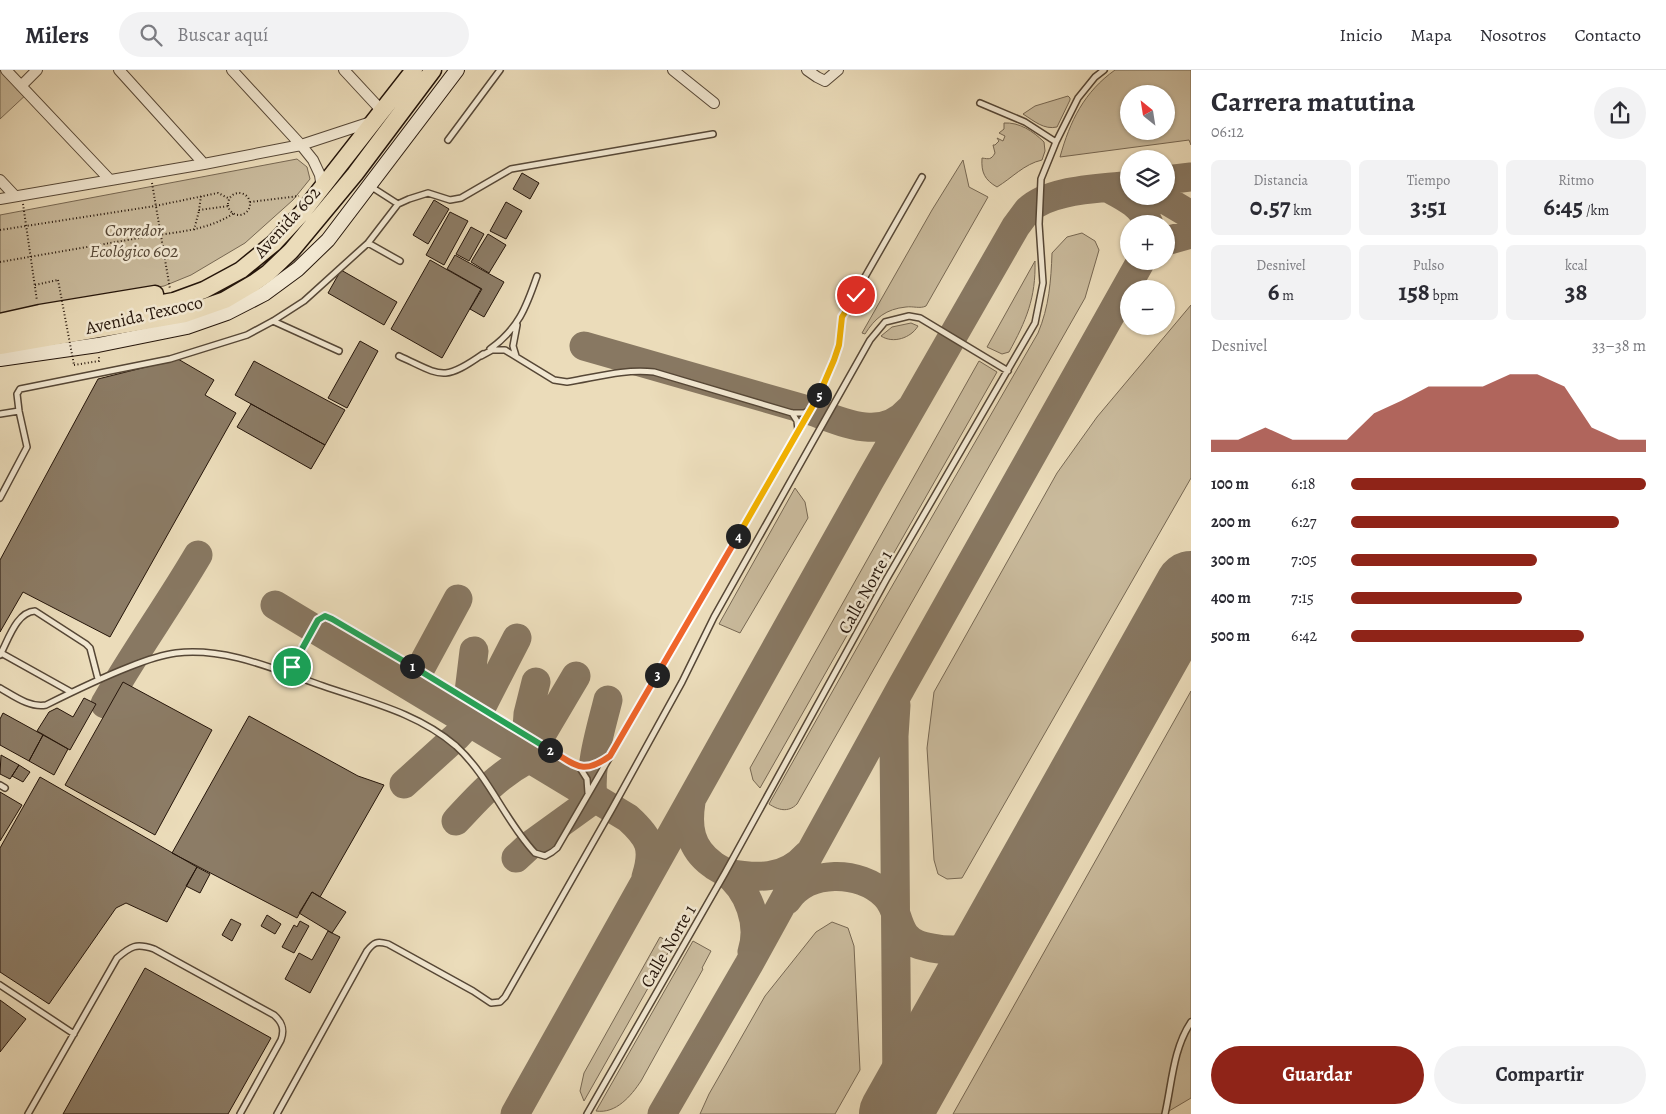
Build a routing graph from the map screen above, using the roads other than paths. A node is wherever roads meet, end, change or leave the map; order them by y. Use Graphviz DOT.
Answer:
graph roads {
  1 [pos="6,70"];
  2 [pos="38,70"];
  3 [pos="118,70"];
  4 [pos="232,70"];
  5 [pos="344,70"];
  6 [pos="414,70"];
  7 [pos="433,70"];
  8 [pos="456,70"];
  9 [pos="500,70"];
  10 [pos="673,70"];
  11 [pos="807,70"];
  12 [pos="838,70"];
  13 [pos="1104,70"];
  14 [pos="22,86"];
  15 [pos="714,103"];
  16 [pos="980,103"];
  17 [pos="378,116"];
  18 [pos="713,134"];
  19 [pos="448,140"];
  20 [pos="1056,142"];
  21 [pos="301,145"];
  22 [pos="204,164"];
  23 [pos="922,177"];
  24 [pos="0,180"];
  25 [pos="110,180"];
  26 [pos="370,186"];
  27 [pos="320,191"];
  28 [pos="19,195"];
  29 [pos="0,199"];
  30 [pos="398,204"];
  31 [pos="368,243"];
  32 [pos="400,261"];
  33 [pos="537,276"];
  34 [pos="204,290"];
  35 [pos="518,320"];
  36 [pos="274,321"];
  37 [pos="0,322"];
  38 [pos="0,332"];
  39 [pos="0,346"];
  40 [pos="339,351"];
  41 [pos="399,356"];
  42 [pos="481,356"];
  43 [pos="516,357"];
  44 [pos="0,359"];
  45 [pos="1008,370"];
  46 [pos="814,405"];
  47 [pos="19,411"];
  48 [pos="792,412"];
  49 [pos="0,414"];
  50 [pos="798,433"];
  51 [pos="0,498"];
  52 [pos="1,654"];
  53 [pos="292,667"];
  54 [pos="278,670"];
  55 [pos="299,677"];
  56 [pos="98,679"];
  57 [pos="0,688"];
  58 [pos="71,692"];
  59 [pos="610,756"];
  60 [pos="580,768"];
  61 [pos="588,795"];
  62 [pos="0,986"];
  63 [pos="1191,1022"];
  64 [pos="74,1034"];
  65 [pos="28,1114"];
  66 [pos="240,1114"];
  67 [pos="277,1114"];
  68 [pos="587,1114"];
  69 [pos="1165,1114"];
  1 -- 14 [label="street"];
  2 -- 14 [label="street"];
  3 -- 22 [label="street"];
  4 -- 21 [label="street"];
  5 -- 17 [label="street"];
  6 -- 17 [label="main road, Avenida 602"];
  7 -- 39 [label="main road, Avenida 602"];
  8 -- 26 [label="main road, Avenida Texcoco"];
  9 -- 19 [label="lane"];
  10 -- 15 [label="street"];
  11 -- 12 [label="street"];
  13 -- 20 [label="lane, Calle Norte 1"];
  14 -- 25 [label="street"];
  16 -- 20 [label="lane"];
  17 -- 21 [label="street"];
  17 -- 27 [label="main road, Avenida 602"];
  18 -- 30 [label="lane"];
  20 -- 45 [label="lane, Calle Norte 1"];
  21 -- 22 [label="street"];
  21 -- 27 [label="street"];
  22 -- 25 [label="street"];
  23 -- 46 [label="lane"];
  24 -- 28 [label="street"];
  25 -- 28 [label="street"];
  26 -- 30 [label="lane"];
  26 -- 44 [label="main road, Avenida Texcoco"];
  27 -- 34 [label="main road, Avenida 602"];
  28 -- 29 [label="street"];
  30 -- 31 [label="lane"];
  31 -- 32 [label="lane"];
  31 -- 36 [label="lane"];
  33 -- 35 [label="lane"];
  34 -- 37 [label="main road, Avenida 602"];
  34 -- 38 [label="main road, Avenida 602"];
  35 -- 42 [label="lane"];
  35 -- 43 [label="lane"];
  36 -- 40 [label="lane"];
  36 -- 47 [label="lane"];
  41 -- 42 [label="lane"];
  42 -- 43 [label="lane"];
  43 -- 48 [label="lane"];
  45 -- 67 [label="lane"];
  45 -- 68 [label="lane, Calle Norte 1"];
  46 -- 48 [label="lane"];
  46 -- 50 [label="lane"];
  47 -- 49 [label="lane"];
  47 -- 51 [label="lane"];
  48 -- 50 [label="lane"];
  50 -- 59 [label="lane"];
  52 -- 56 [label="lane"];
  52 -- 58 [label="lane"];
  53 -- 54 [label="lane"];
  53 -- 55 [label="lane"];
  53 -- 60 [label="lane"];
  54 -- 55 [label="lane"];
  54 -- 56 [label="lane"];
  55 -- 61 [label="lane"];
  56 -- 58 [label="lane"];
  57 -- 58 [label="lane"];
  59 -- 60 [label="lane"];
  59 -- 61 [label="lane"];
  60 -- 61 [label="lane"];
  62 -- 64 [label="lane"];
  63 -- 69 [label="lane"];
  64 -- 65 [label="lane"];
  64 -- 66 [label="lane"];
}
